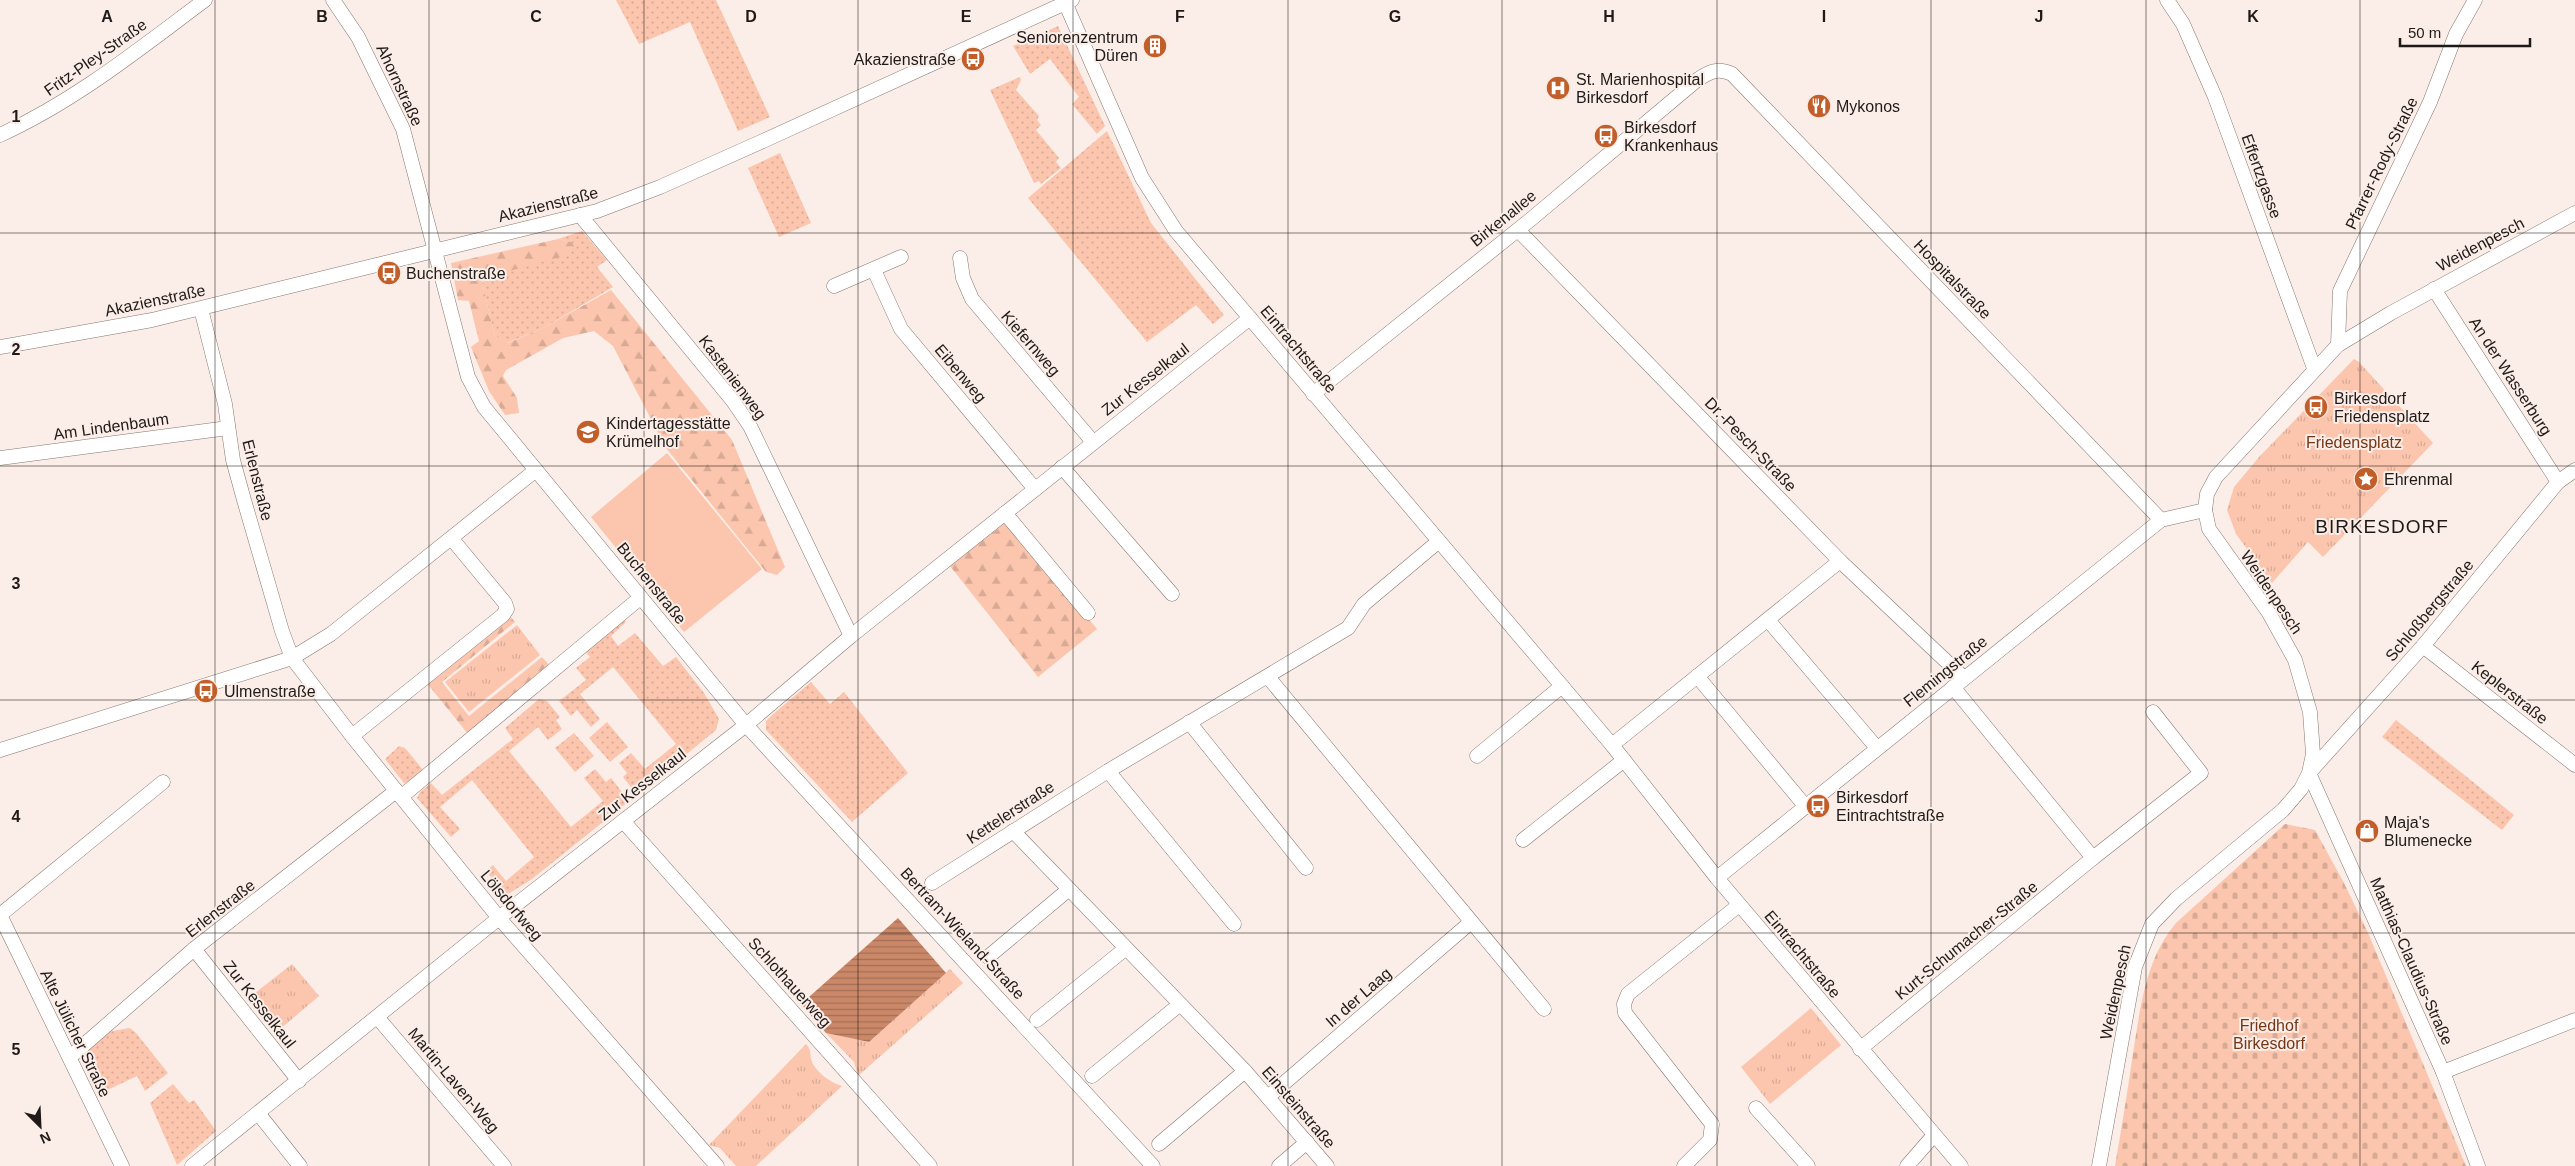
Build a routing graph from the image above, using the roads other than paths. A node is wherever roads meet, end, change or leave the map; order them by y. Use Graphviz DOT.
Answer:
graph roads {
  1 [pos="205,0"];
  2 [pos="332,0"];
  3 [pos="2167,0"];
  4 [pos="2475,0"];
  5 [pos="1067,1"];
  6 [pos="1715,70"];
  7 [pos="0,135"];
  8 [pos="2575,212"];
  9 [pos="580,215"];
  10 [pos="1518,230"];
  11 [pos="435,249"];
  12 [pos="901,257"];
  13 [pos="960,258"];
  14 [pos="874,270"];
  15 [pos="834,286"];
  16 [pos="2434,289"];
  17 [pos="201,309"];
  18 [pos="1250,318"];
  19 [pos="2338,345"];
  20 [pos="0,346"];
  21 [pos="2314,368"];
  22 [pos="1312,394"];
  23 [pos="228,428"];
  24 [pos="1093,442"];
  25 [pos="0,458"];
  26 [pos="1062,467"];
  27 [pos="536,470"];
  28 [pos="2575,470"];
  29 [pos="2558,482"];
  30 [pos="1035,489"];
  31 [pos="2205,510"];
  32 [pos="1005,513"];
  33 [pos="2161,520"];
  34 [pos="452,539"];
  35 [pos="1439,541"];
  36 [pos="1840,561"];
  37 [pos="1172,594"];
  38 [pos="640,598"];
  39 [pos="1088,613"];
  40 [pos="1768,620"];
  41 [pos="851,636"];
  42 [pos="2423,646"];
  43 [pos="292,658"];
  44 [pos="1697,676"];
  45 [pos="1268,677"];
  46 [pos="1959,683"];
  47 [pos="1562,686"];
  48 [pos="2153,712"];
  49 [pos="1189,722"];
  50 [pos="746,725"];
  51 [pos="352,736"];
  52 [pos="1612,745"];
  53 [pos="1877,748"];
  54 [pos="0,750"];
  55 [pos="1477,756"];
  56 [pos="1624,760"];
  57 [pos="2575,765"];
  58 [pos="1108,771"];
  59 [pos="2309,773"];
  60 [pos="162,782"];
  61 [pos="398,794"];
  62 [pos="1806,807"];
  63 [pos="623,821"];
  64 [pos="1013,831"];
  65 [pos="1523,840"];
  66 [pos="2093,858"];
  67 [pos="1306,868"];
  68 [pos="1717,878"];
  69 [pos="932,883"];
  70 [pos="1068,890"];
  71 [pos="1739,905"];
  72 [pos="0,915"];
  73 [pos="499,918"];
  74 [pos="1471,922"];
  75 [pos="1234,924"];
  76 [pos="194,949"];
  77 [pos="1125,949"];
  78 [pos="988,957"];
  79 [pos="1179,1005"];
  80 [pos="1544,1009"];
  81 [pos="377,1017"];
  82 [pos="1037,1020"];
  83 [pos="2575,1020"];
  84 [pos="1860,1050"];
  85 [pos="70,1057"];
  86 [pos="1245,1071"];
  87 [pos="2443,1072"];
  88 [pos="1092,1076"];
  89 [pos="299,1081"];
  90 [pos="1268,1097"];
  91 [pos="1756,1108"];
  92 [pos="258,1114"];
  93 [pos="1934,1135"];
  94 [pos="1307,1142"];
  95 [pos="1159,1144"];
  96 [pos="1698,1161"];
  97 [pos="122,1166"];
  98 [pos="192,1166"];
  99 [pos="300,1166"];
  100 [pos="504,1166"];
  101 [pos="717,1166"];
  102 [pos="930,1166"];
  103 [pos="1153,1166"];
  104 [pos="1279,1166"];
  105 [pos="1327,1166"];
  106 [pos="1684,1166"];
  107 [pos="1808,1166"];
  108 [pos="1907,1166"];
  109 [pos="1961,1166"];
  110 [pos="2099,1166"];
  111 [pos="2478,1166"];
  1 -- 7 [label="street, Fritz-Pley-Straße"];
  2 -- 11 [label="street, Ahornstraße"];
  3 -- 21 [label="street, Effertzgasse"];
  4 -- 19 [label="street, Pfarrer-Rody-Straße"];
  5 -- 9 [label="street, Akazienstraße"];
  5 -- 18 [label="street, Eintrachtstraße"];
  6 -- 10 [label="street, Birkenallee"];
  6 -- 33 [label="street, Hospitalstraße"];
  8 -- 16 [label="street, Weidenpesch"];
  9 -- 11 [label="street, Akazienstraße"];
  9 -- 41 [label="street, Kastanienweg"];
  10 -- 22 [label="street, Birkenallee"];
  10 -- 36 [label="street, Dr.-Pesch-Straße"];
  11 -- 17 [label="street, Akazienstraße"];
  11 -- 27 [label="street, Buchenstraße"];
  12 -- 14 [label="street"];
  13 -- 24 [label="street, Kiefernweg"];
  14 -- 15 [label="street"];
  14 -- 30 [label="street, Eibenweg"];
  16 -- 19 [label="street, Weidenpesch"];
  16 -- 29 [label="street, An der Wasserburg"];
  17 -- 20 [label="street, Akazienstraße"];
  17 -- 23 [label="street, Erlenstraße"];
  18 -- 22 [label="street, Eintrachtstraße"];
  18 -- 24 [label="street, Zur Kesselkaul"];
  19 -- 21 [label="street, Weidenpesch"];
  21 -- 31 [label="street, Weidenpesch"];
  22 -- 35 [label="street, Eintrachtstraße"];
  23 -- 25 [label="street, Am Lindenbaum"];
  23 -- 43 [label="street, Erlenstraße"];
  24 -- 26 [label="street, Zur Kesselkaul"];
  26 -- 30 [label="street, Zur Kesselkaul"];
  26 -- 37 [label="street"];
  27 -- 34 [label="street"];
  27 -- 38 [label="street, Buchenstraße"];
  28 -- 29 [label="street, Schloßbergstraße"];
  29 -- 42 [label="street, Schloßbergstraße"];
  30 -- 32 [label="street, Zur Kesselkaul"];
  31 -- 33 [label="street, Flemingstraße"];
  31 -- 59 [label="street, Weidenpesch"];
  32 -- 39 [label="street"];
  32 -- 41 [label="street, Zur Kesselkaul"];
  33 -- 46 [label="street, Flemingstraße"];
  34 -- 43 [label="street"];
  34 -- 51 [label="street"];
  35 -- 45 [label="street, Kettelerstraße"];
  35 -- 47 [label="street, Eintrachtstraße"];
  36 -- 40 [label="street"];
  36 -- 46 [label="street, Dr.-Pesch-Straße"];
  38 -- 50 [label="street, Buchenstraße"];
  38 -- 61 [label="street, Erlenstraße"];
  40 -- 44 [label="street"];
  40 -- 53 [label="street"];
  41 -- 50 [label="street, Zur Kesselkaul"];
  42 -- 57 [label="street, Keplerstraße"];
  42 -- 59 [label="street, Schloßbergstraße"];
  43 -- 51 [label="street, Lölsdorfweg"];
  43 -- 54 [label="street"];
  44 -- 52 [label="street"];
  44 -- 62 [label="street"];
  45 -- 49 [label="street, Kettelerstraße"];
  45 -- 74 [label="street"];
  46 -- 53 [label="street, Flemingstraße"];
  46 -- 66 [label="street"];
  47 -- 52 [label="street, Eintrachtstraße"];
  47 -- 55 [label="street"];
  48 -- 66 [label="street, Kurt-Schumacher-Straße"];
  49 -- 58 [label="street, Kettelerstraße"];
  49 -- 67 [label="street"];
  50 -- 63 [label="street, Zur Kesselkaul"];
  50 -- 103 [label="street, Bertram-Wieland-Straße"];
  51 -- 61 [label="street, Lölsdorfweg"];
  52 -- 56 [label="street, Eintrachtstraße"];
  53 -- 62 [label="street, Flemingstraße"];
  56 -- 65 [label="street"];
  56 -- 68 [label="street, Eintrachtstraße"];
  58 -- 64 [label="street, Kettelerstraße"];
  58 -- 75 [label="street"];
  59 -- 87 [label="street, Matthias-Claudius-Straße"];
  59 -- 110 [label="street, Weidenpesch"];
  60 -- 72 [label="street"];
  61 -- 73 [label="street, Lölsdorfweg"];
  61 -- 76 [label="street, Erlenstraße"];
  62 -- 68 [label="street, Flemingstraße"];
  63 -- 73 [label="street, Zur Kesselkaul"];
  63 -- 102 [label="street, Schlothauerweg"];
  64 -- 69 [label="street, Kettelerstraße"];
  64 -- 70 [label="street, Einsteinstraße"];
  66 -- 84 [label="street, Kurt-Schumacher-Straße"];
  68 -- 71 [label="street, Eintrachtstraße"];
  70 -- 77 [label="street, Einsteinstraße"];
  70 -- 78 [label="street"];
  71 -- 84 [label="street, Eintrachtstraße"];
  71 -- 96 [label="street"];
  72 -- 85 [label="street, Alte Jülicher Straße"];
  73 -- 81 [label="street, Zur Kesselkaul"];
  73 -- 101 [label="street, Lölsdorfweg"];
  74 -- 80 [label="street"];
  74 -- 90 [label="street, In der Laag"];
  76 -- 85 [label="street, Erlenstraße"];
  76 -- 89 [label="street, Zur Kesselkaul"];
  77 -- 79 [label="street, Einsteinstraße"];
  77 -- 82 [label="street"];
  79 -- 86 [label="street, Einsteinstraße"];
  79 -- 88 [label="street"];
  81 -- 89 [label="street, Zur Kesselkaul"];
  81 -- 100 [label="street, Martin-Laven-Weg"];
  83 -- 87 [label="street"];
  84 -- 93 [label="street, Eintrachtstraße"];
  85 -- 97 [label="street, Alte Jülicher Straße"];
  86 -- 90 [label="street, Einsteinstraße"];
  86 -- 95 [label="street, Einsteinstraße"];
  87 -- 111 [label="street, Matthias-Claudius-Straße"];
  89 -- 92 [label="street, Zur Kesselkaul"];
  90 -- 94 [label="street, Einsteinstraße"];
  91 -- 107 [label="street"];
  92 -- 98 [label="street, Zur Kesselkaul"];
  92 -- 99 [label="street"];
  93 -- 108 [label="street"];
  93 -- 109 [label="street, Eintrachtstraße"];
  94 -- 104 [label="street"];
  94 -- 105 [label="street, Einsteinstraße"];
  96 -- 106 [label="street"];
}
